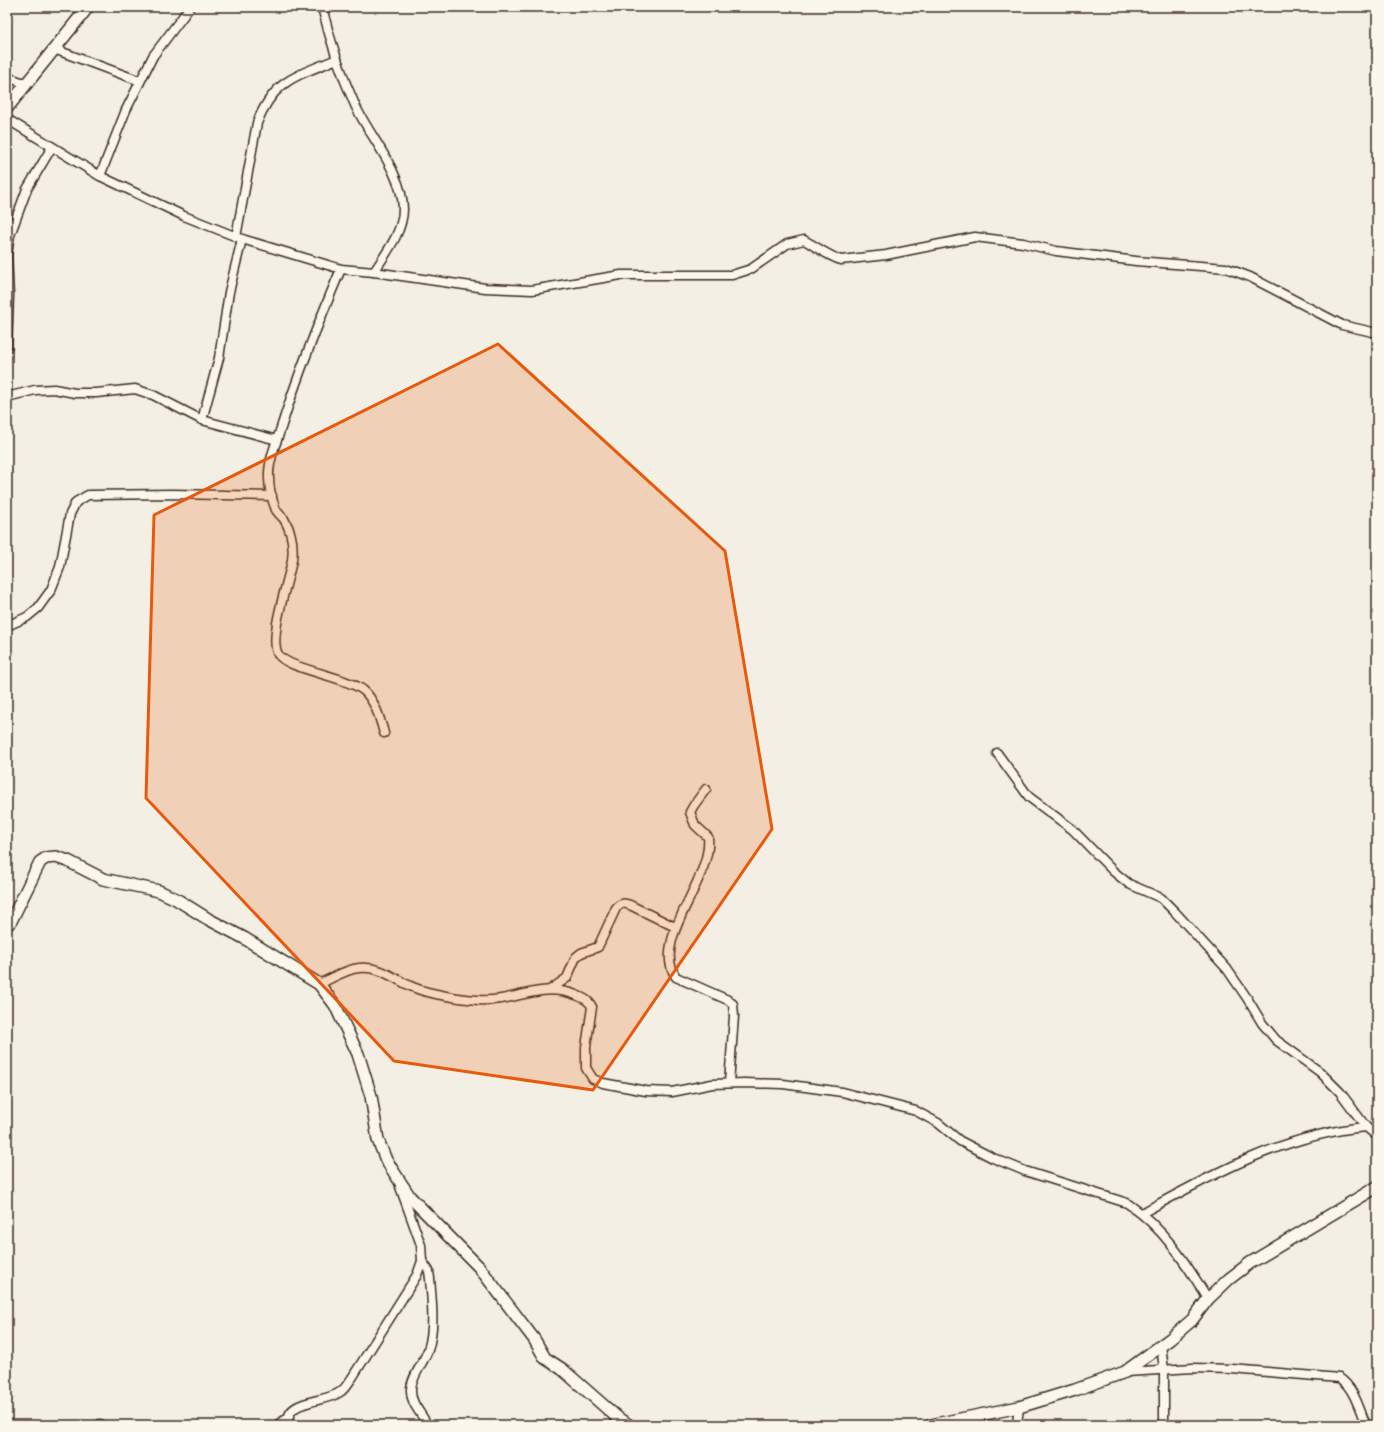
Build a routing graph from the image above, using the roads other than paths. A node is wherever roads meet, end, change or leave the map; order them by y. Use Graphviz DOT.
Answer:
graph roads {
  1 [pos="88,7"];
  2 [pos="190,7"];
  3 [pos="322,7"];
  4 [pos="54,49"];
  5 [pos="337,59"];
  6 [pos="7,77"];
  7 [pos="140,81"];
  8 [pos="27,84"];
  9 [pos="7,108"];
  10 [pos="7,119"];
  11 [pos="52,147"];
  12 [pos="100,176"];
  13 [pos="239,238"];
  14 [pos="341,269"];
  15 [pos="374,272"];
  16 [pos="1377,333"];
  17 [pos="7,348"];
  18 [pos="7,397"];
  19 [pos="202,420"];
  20 [pos="277,440"];
  21 [pos="272,496"];
  22 [pos="7,626"];
  23 [pos="384,733"];
  24 [pos="997,753"];
  25 [pos="706,789"];
  26 [pos="7,925"];
  27 [pos="675,927"];
  28 [pos="319,984"];
  29 [pos="551,989"];
  30 [pos="729,1083"];
  31 [pos="1366,1127"];
  32 [pos="1377,1136"];
  33 [pos="394,1173"];
  34 [pos="1377,1187"];
  35 [pos="1142,1212"];
  36 [pos="422,1261"];
  37 [pos="1208,1299"];
  38 [pos="1161,1346"];
  39 [pos="1164,1370"];
  40 [pos="1125,1372"];
  41 [pos="1019,1407"];
  42 [pos="288,1422"];
  43 [pos="277,1425"];
  44 [pos="427,1425"];
  45 [pos="629,1425"];
  46 [pos="931,1425"];
  47 [pos="1017,1425"];
  48 [pos="1164,1425"];
  49 [pos="1366,1425"];
  1 -- 4 [label="street"];
  2 -- 7 [label="street"];
  3 -- 5 [label="street"];
  4 -- 7 [label="street"];
  4 -- 8 [label="street"];
  5 -- 13 [label="street"];
  5 -- 15 [label="street"];
  6 -- 8 [label="street"];
  7 -- 12 [label="street"];
  8 -- 9 [label="street"];
  10 -- 11 [label="street"];
  11 -- 12 [label="street"];
  11 -- 17 [label="street"];
  12 -- 13 [label="street"];
  13 -- 14 [label="street"];
  13 -- 19 [label="street"];
  14 -- 15 [label="street"];
  14 -- 20 [label="street"];
  15 -- 16 [label="street"];
  18 -- 19 [label="street"];
  19 -- 20 [label="street"];
  20 -- 21 [label="street"];
  21 -- 22 [label="street"];
  21 -- 23 [label="street"];
  24 -- 31 [label="street"];
  25 -- 27 [label="street"];
  26 -- 28 [label="street"];
  27 -- 29 [label="street"];
  27 -- 30 [label="street"];
  28 -- 29 [label="street"];
  28 -- 33 [label="street"];
  29 -- 30 [label="street"];
  30 -- 35 [label="street"];
  31 -- 32 [label="street"];
  31 -- 35 [label="street"];
  33 -- 36 [label="street"];
  33 -- 45 [label="street"];
  34 -- 37 [label="street"];
  35 -- 37 [label="street"];
  36 -- 42 [label="street"];
  36 -- 44 [label="street"];
  37 -- 38 [label="street"];
  38 -- 39 [label="street"];
  38 -- 40 [label="street"];
  39 -- 40 [label="street"];
  39 -- 48 [label="street"];
  39 -- 49 [label="street"];
  40 -- 41 [label="street"];
  41 -- 46 [label="street"];
  41 -- 47 [label="street"];
  42 -- 43 [label="street"];
}
